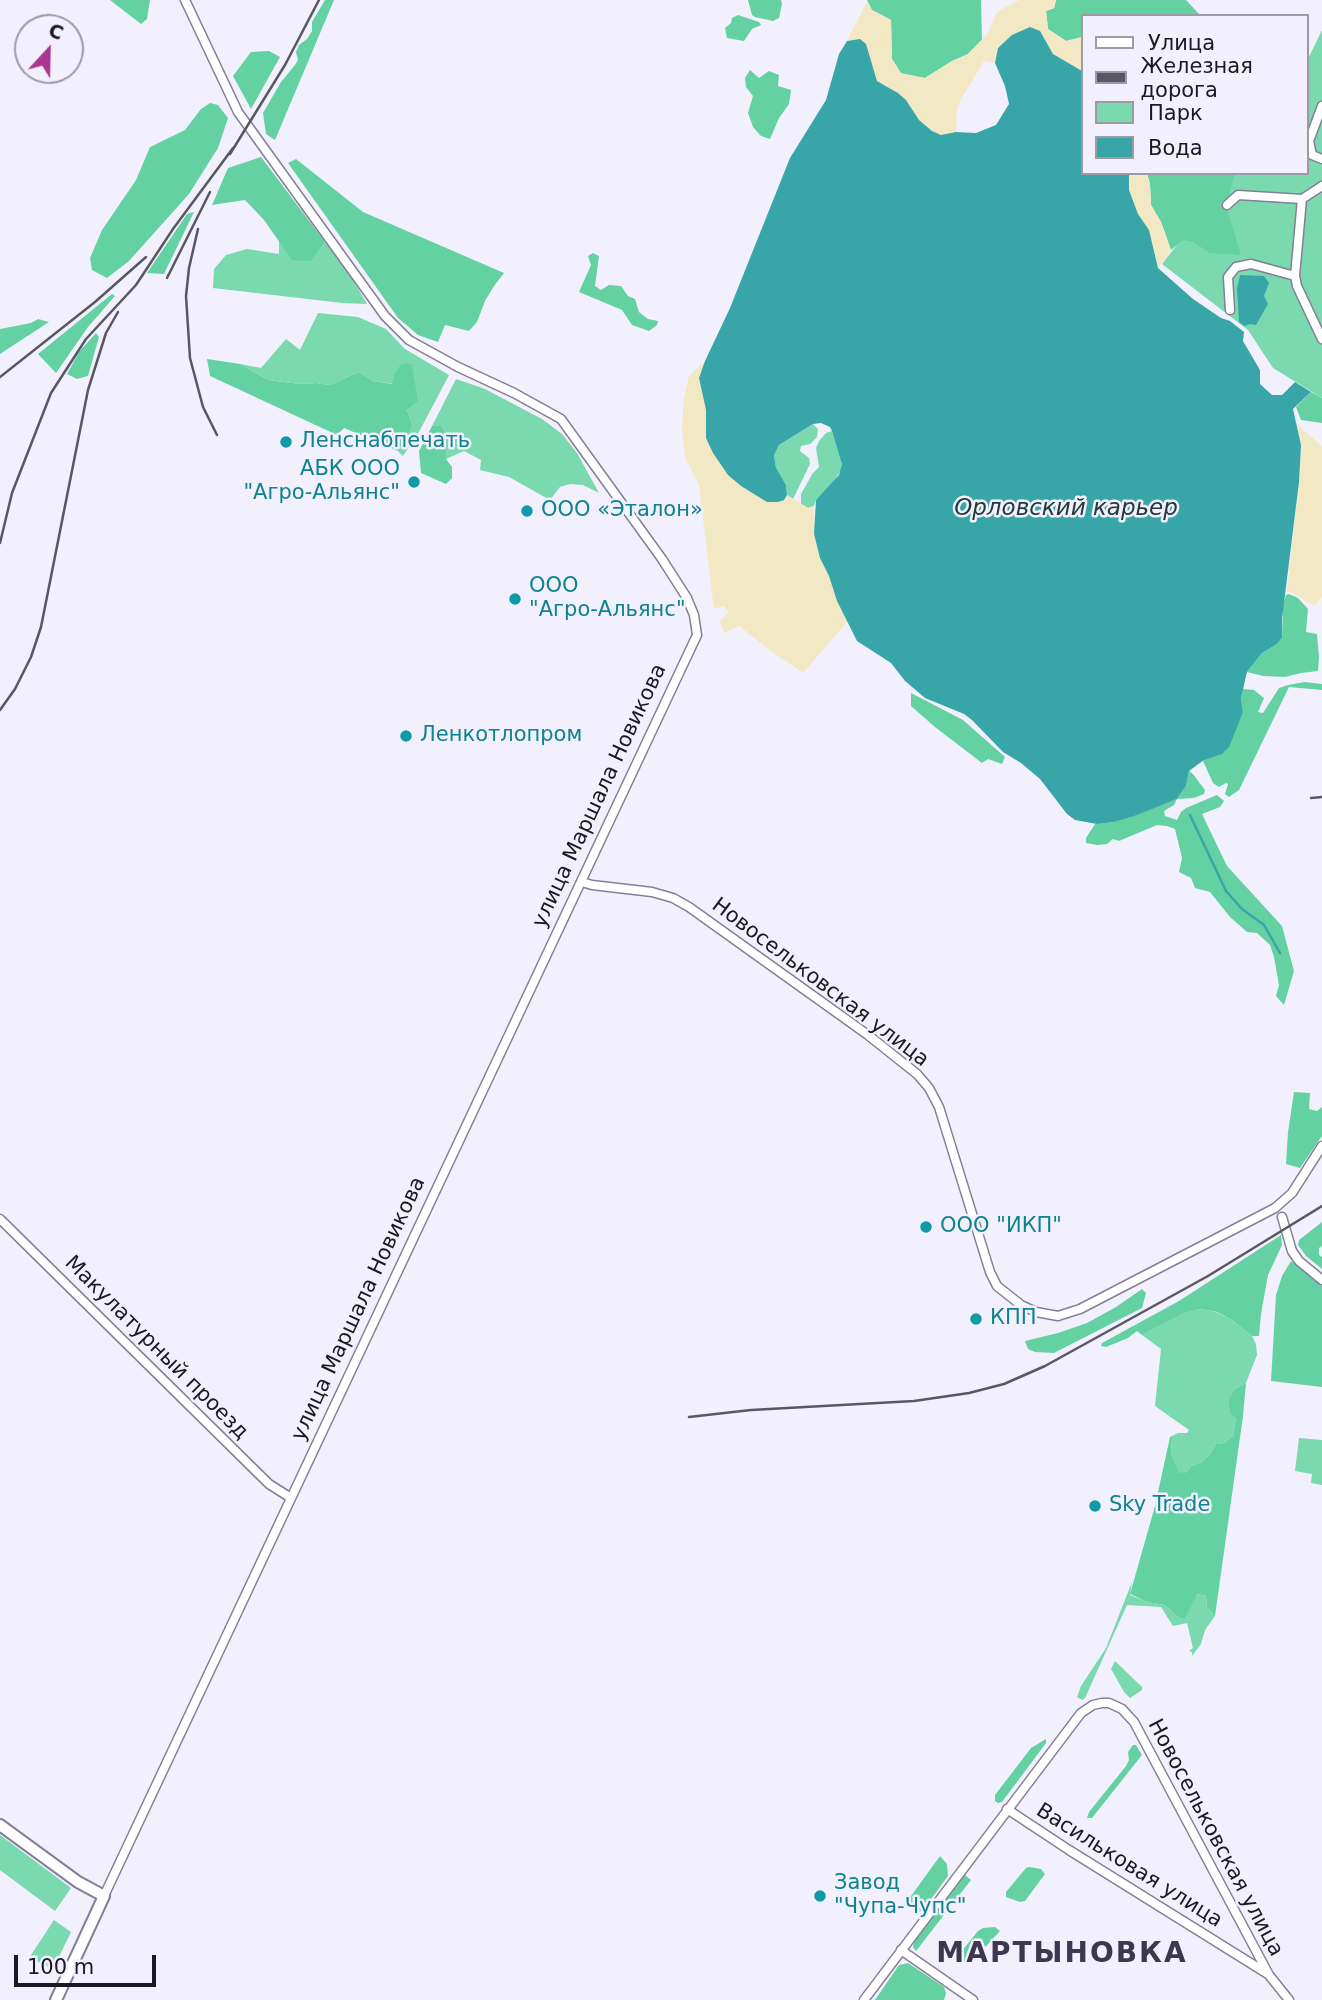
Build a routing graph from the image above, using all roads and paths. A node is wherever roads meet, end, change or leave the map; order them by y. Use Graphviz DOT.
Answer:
graph roads {
  1 [pos="185,0"];
  2 [pos="1322,106"];
  3 [pos="1322,159"];
  4 [pos="1322,186"];
  5 [pos="1302,199"];
  6 [pos="1227,205"];
  7 [pos="1294,276"];
  8 [pos="1230,310"];
  9 [pos="1322,339"];
  10 [pos="582,881"];
  11 [pos="1322,1146"];
  12 [pos="1282,1217"];
  13 [pos="0,1219"];
  14 [pos="1322,1280"];
  15 [pos="291,1498"];
  16 [pos="1007,1809"];
  17 [pos="0,1825"];
  18 [pos="104,1896"];
  19 [pos="901,1950"];
  20 [pos="1269,1975"];
  21 [pos="56,2000"];
  22 [pos="864,2000"];
  23 [pos="972,2000"];
  24 [pos="1289,2000"];
  1 -- 10 [label="street, улица Маршала Новикова"];
  2 -- 3 [label="street"];
  4 -- 5 [label="street"];
  5 -- 6 [label="street"];
  5 -- 7 [label="street"];
  7 -- 8 [label="street"];
  7 -- 9 [label="street"];
  10 -- 11 [label="street, Новосельковская улица"];
  10 -- 15 [label="street, улица Маршала Новикова"];
  12 -- 14 [label="street"];
  13 -- 15 [label="street, Макулатурный проезд"];
  15 -- 18 [label="street, улица Маршала Новикова"];
  16 -- 19 [label="street"];
  16 -- 20 [label="street, Васильковая улица"];
  16 -- 20 [label="street, Новосельковская улица"];
  17 -- 18 [label="street"];
  18 -- 21 [label="street, улица Маршала Новикова"];
  19 -- 22 [label="street"];
  19 -- 23 [label="street"];
  20 -- 24 [label="street, Новосельковская улица"];
}
